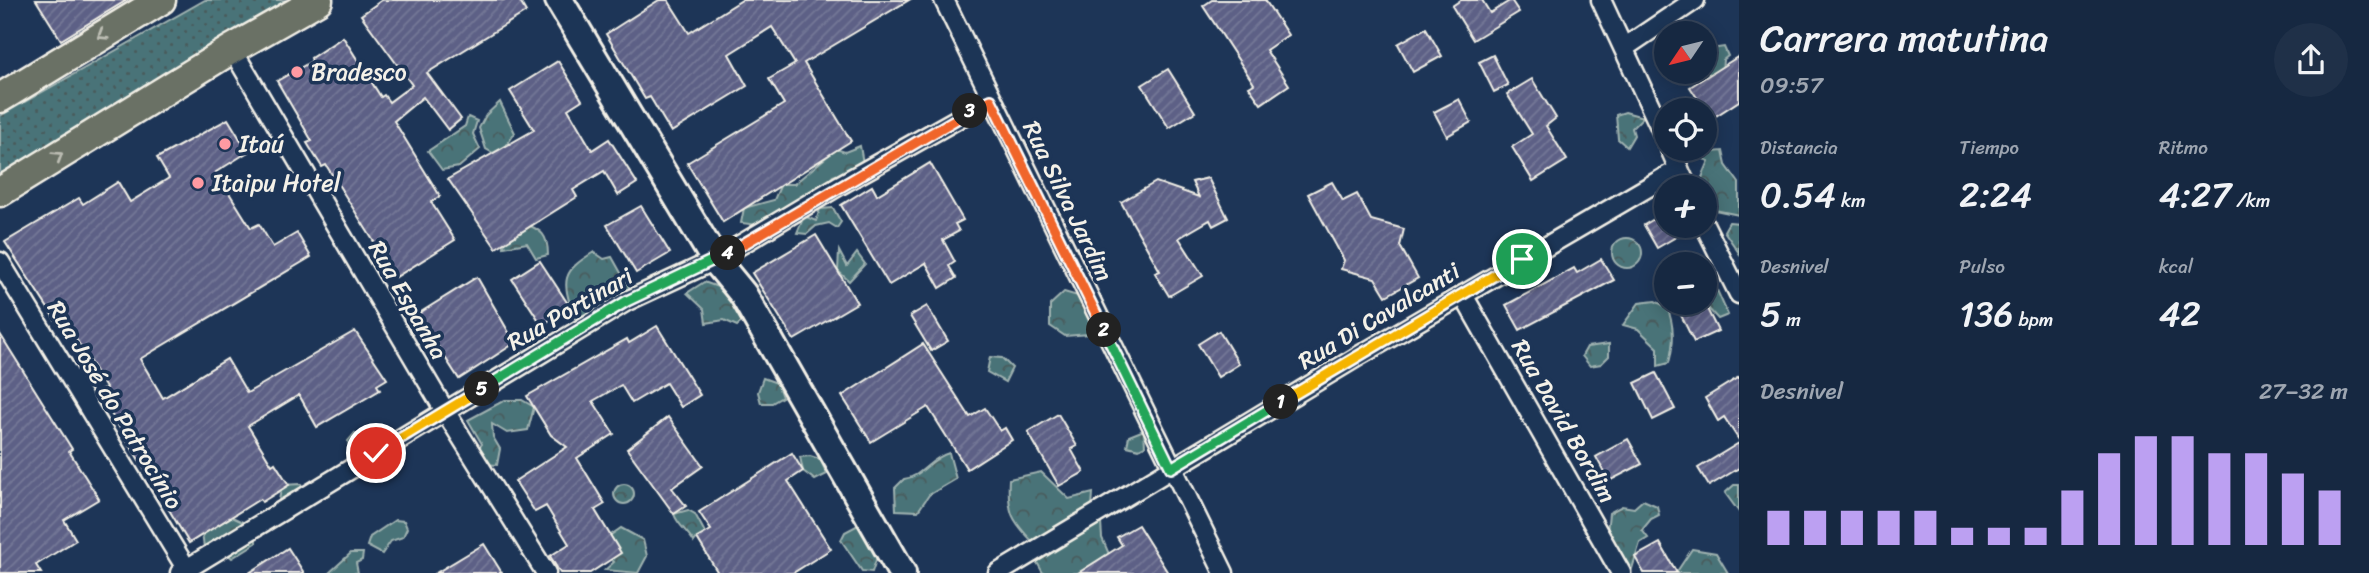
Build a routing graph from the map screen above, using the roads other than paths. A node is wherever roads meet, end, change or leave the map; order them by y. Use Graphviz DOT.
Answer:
graph roads {
  1 [pos="161,0"];
  2 [pos="318,0"];
  3 [pos="559,0"];
  4 [pos="944,0"];
  5 [pos="1601,0"];
  6 [pos="1695,0"];
  7 [pos="232,48"];
  8 [pos="1624,48"];
  9 [pos="0,98"];
  10 [pos="991,100"];
  11 [pos="1654,114"];
  12 [pos="1675,161"];
  13 [pos="1679,169"];
  14 [pos="1682,175"];
  15 [pos="0,192"];
  16 [pos="1711,238"];
  17 [pos="715,260"];
  18 [pos="0,261"];
  19 [pos="1739,294"];
  20 [pos="1463,295"];
  21 [pos="445,411"];
  22 [pos="1171,468"];
  23 [pos="185,572"];
  24 [pos="546,573"];
  25 [pos="902,573"];
  26 [pos="998,573"];
  27 [pos="1224,573"];
  28 [pos="1621,573"];
  1 -- 9 [label="main road, one-way"];
  2 -- 7 [label="main road"];
  3 -- 17 [label="main road"];
  4 -- 10 [label="street, Rua Silva Jardim"];
  5 -- 8 [label="street"];
  6 -- 8 [label="street"];
  15 -- 7 [label="main road, one-way"];
  7 -- 21 [label="street, Rua Espanha"];
  8 -- 11 [label="street"];
  10 -- 17 [label="street, Rua Portinari"];
  10 -- 22 [label="street, Rua Silva Jardim"];
  12 -- 13 [label="street"];
  13 -- 14 [label="street"];
  13 -- 20 [label="street, Rua Di Cavalcanti"];
  16 -- 19 [label="street"];
  17 -- 21 [label="street, Rua Portinari"];
  17 -- 25 [label="main road"];
  18 -- 23 [label="street, Rua José do Patrocínio"];
  20 -- 22 [label="street, Rua Di Cavalcanti"];
  20 -- 28 [label="street, Rua David Bordim"];
  21 -- 23 [label="street, Rua Portinari"];
  21 -- 24 [label="street, Rua Espanha"];
  22 -- 26 [label="street, Rua Di Cavalcanti"];
  22 -- 27 [label="street, Rua Silva Jardim"];
}
